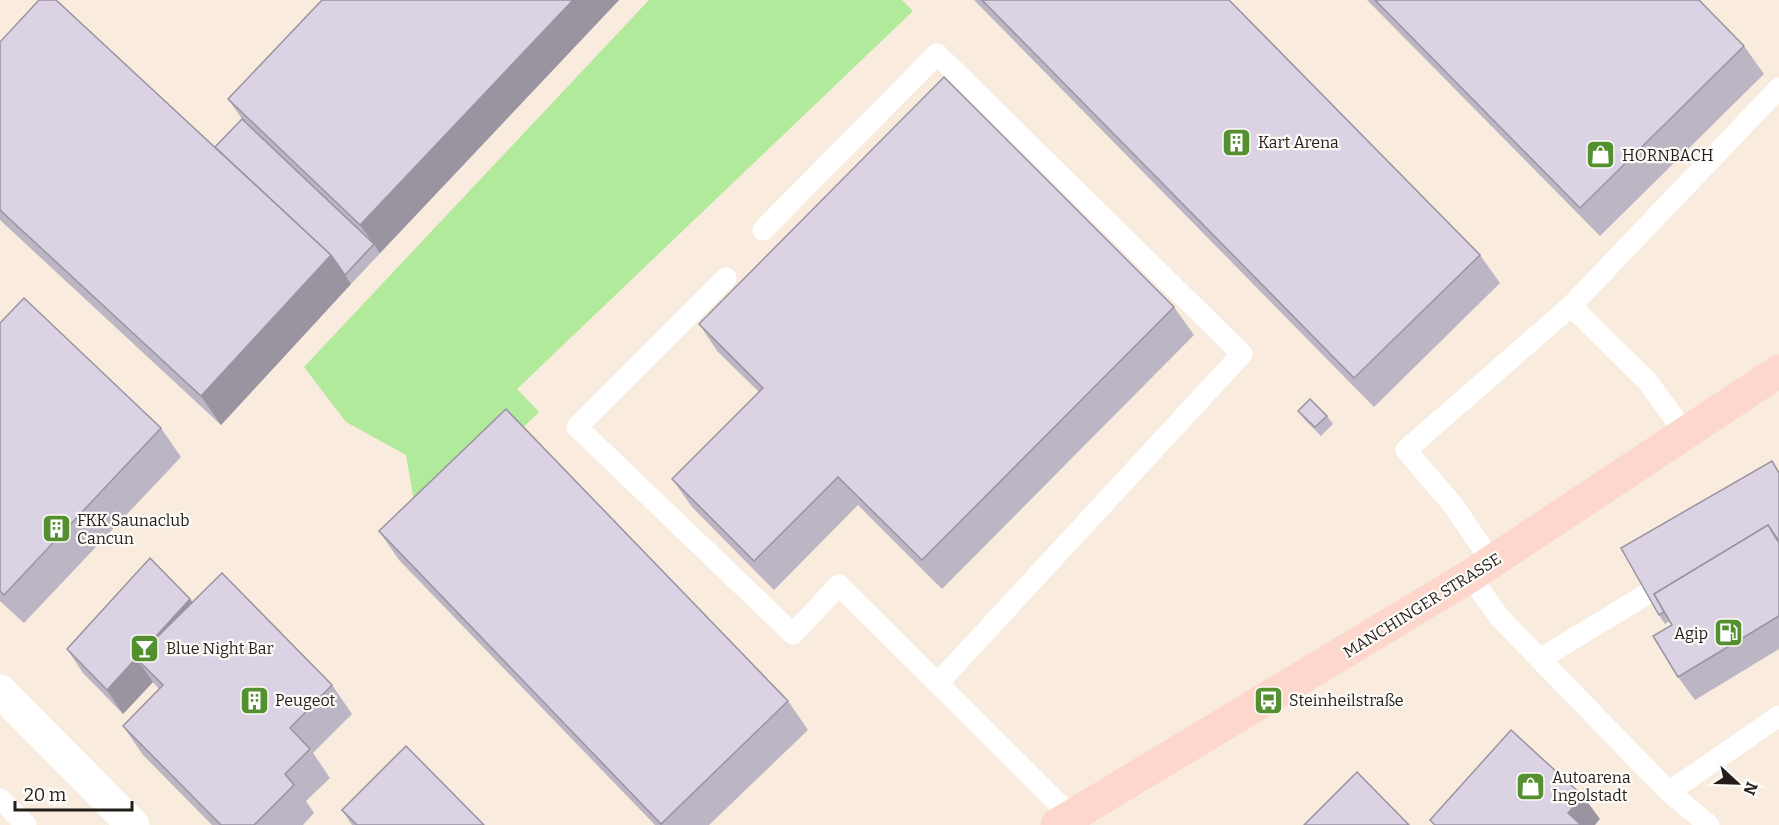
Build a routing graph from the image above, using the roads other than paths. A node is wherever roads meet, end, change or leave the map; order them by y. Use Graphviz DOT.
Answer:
graph roads {
  1 [pos="1779,88"];
  2 [pos="763,230"];
  3 [pos="726,278"];
  4 [pos="1570,306"];
  5 [pos="1779,371"];
  6 [pos="1686,434"];
  7 [pos="1689,568"];
  8 [pos="1481,569"];
  9 [pos="1540,659"];
  10 [pos="938,683"];
  11 [pos="0,691"];
  12 [pos="1779,716"];
  13 [pos="1669,792"];
  14 [pos="0,799"];
  15 [pos="1069,822"];
  16 [pos="27,825"];
  17 [pos="133,825"];
  18 [pos="1709,825"];
  1 -- 4 [label="lane"];
  2 -- 10 [label="lane"];
  3 -- 10 [label="lane"];
  4 -- 6 [label="lane"];
  4 -- 8 [label="lane"];
  5 -- 6 [label="main road, MANCHINGER STRASSE"];
  6 -- 8 [label="main road, MANCHINGER STRASSE"];
  7 -- 9 [label="lane"];
  8 -- 9 [label="lane"];
  8 -- 15 [label="main road, MANCHINGER STRASSE"];
  9 -- 13 [label="lane"];
  10 -- 15 [label="lane"];
  11 -- 17 [label="street"];
  12 -- 13 [label="lane"];
  13 -- 18 [label="lane"];
  14 -- 16 [label="lane"];
}
